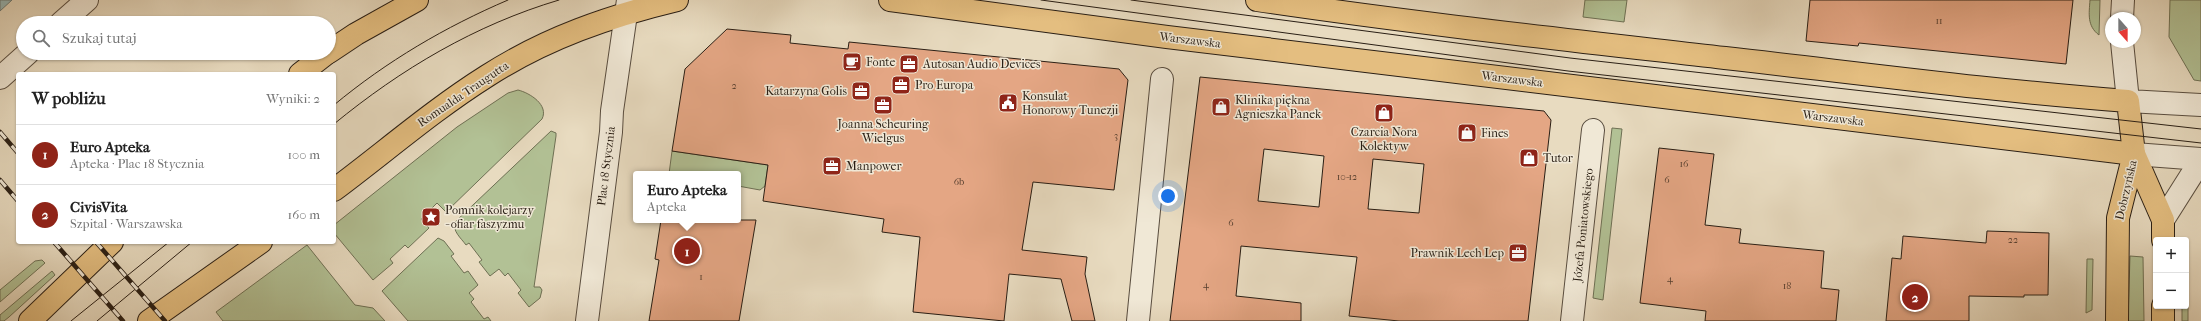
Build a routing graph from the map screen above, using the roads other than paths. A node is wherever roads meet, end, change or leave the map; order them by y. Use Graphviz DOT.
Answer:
graph roads {
  1 [pos="87,0"];
  2 [pos="417,0"];
  3 [pos="677,0"];
  4 [pos="890,0"];
  5 [pos="1257,0"];
  6 [pos="2123,0"];
  7 [pos="627,6"];
  8 [pos="2122,12"];
  9 [pos="69,16"];
  10 [pos="336,47"];
  11 [pos="2123,48"];
  12 [pos="20,60"];
  13 [pos="318,60"];
  14 [pos="303,72"];
  15 [pos="0,78"];
  16 [pos="1162,79"];
  17 [pos="2128,101"];
  18 [pos="2201,105"];
  19 [pos="1593,130"];
  20 [pos="2134,154"];
  21 [pos="2201,159"];
  22 [pos="336,188"];
  23 [pos="2163,230"];
  24 [pos="110,244"];
  25 [pos="258,244"];
  26 [pos="2163,309"];
  27 [pos="30,321"];
  28 [pos="149,321"];
  29 [pos="587,321"];
  30 [pos="1138,321"];
  31 [pos="1572,321"];
  32 [pos="2117,321"];
  33 [pos="2163,321"];
  1 -- 9 [label="street"];
  2 -- 10 [label="main road"];
  3 -- 7 [label="main road"];
  4 -- 20 [label="main road, Warszawska"];
  5 -- 17 [label="main road"];
  6 -- 8 [label="street"];
  7 -- 22 [label="main road, Romualda Traugutta"];
  7 -- 29 [label="street, Plac 18 Stycznia"];
  11 -- 17 [label="street"];
  12 -- 15 [label="street"];
  13 -- 14 [label="main road"];
  16 -- 30 [label="street"];
  17 -- 18 [label="street"];
  17 -- 20 [label="main road"];
  19 -- 31 [label="street, Józefa Poniatowskiego"];
  20 -- 21 [label="street"];
  20 -- 23 [label="main road, Dobrzyńska"];
  20 -- 32 [label="main road, Dobrzyńska"];
  21 -- 23 [label="street, Dobrzyńska"];
  24 -- 27 [label="main road"];
  25 -- 28 [label="main road"];
  26 -- 33 [label="main road"];
}
